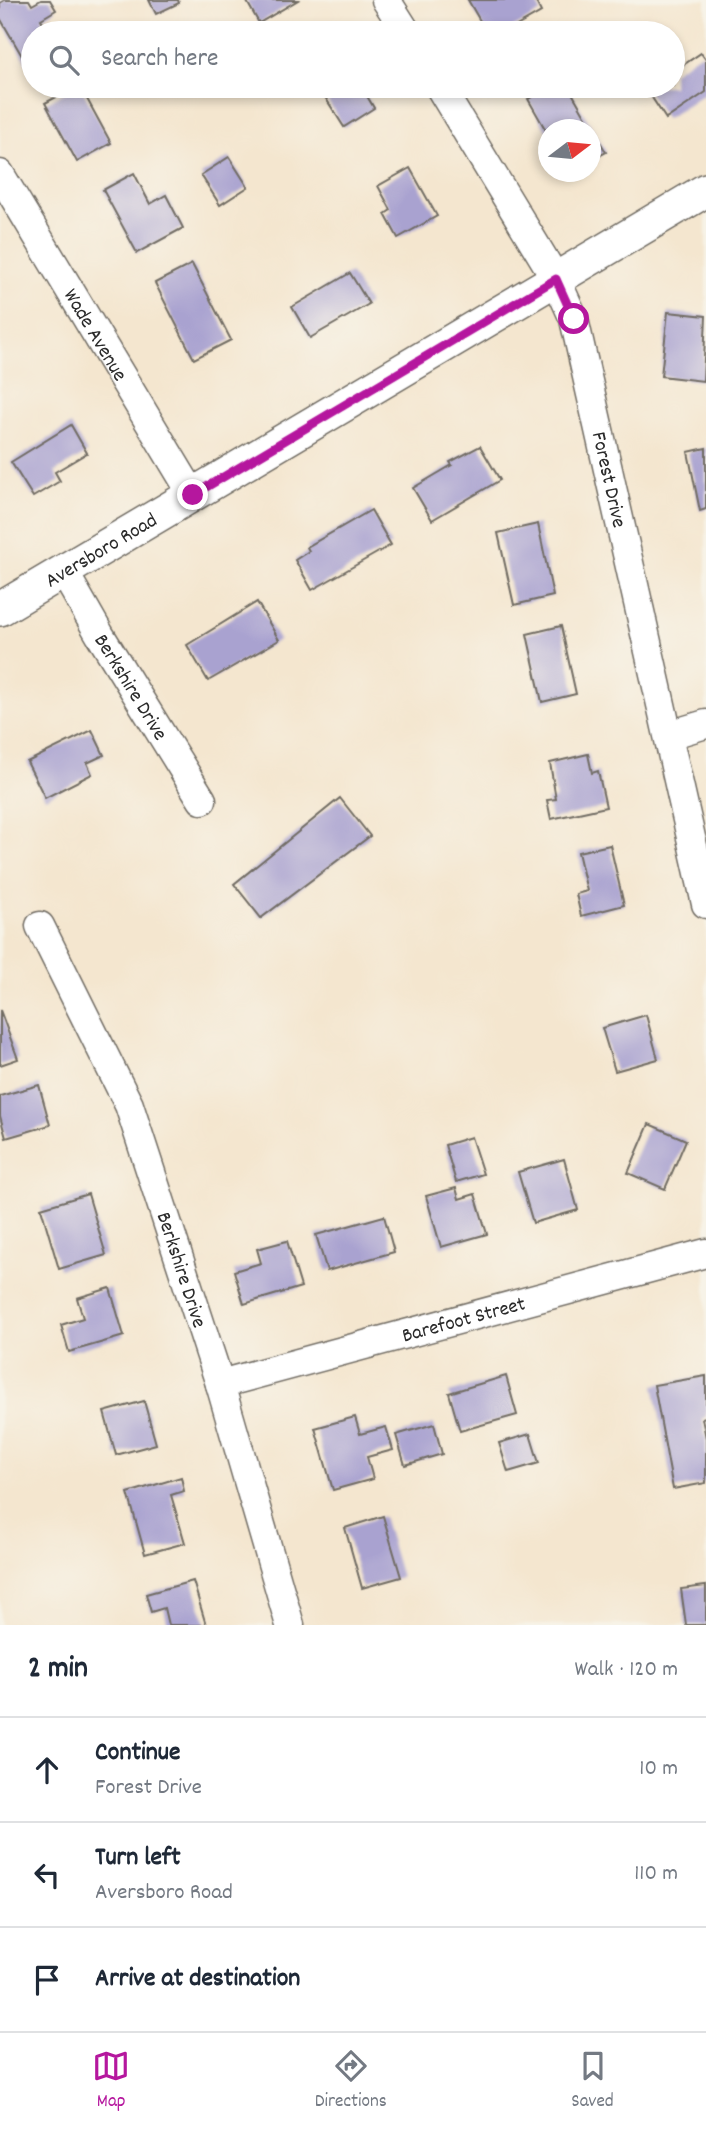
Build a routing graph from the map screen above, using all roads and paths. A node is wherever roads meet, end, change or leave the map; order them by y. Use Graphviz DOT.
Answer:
graph roads {
  1 [pos="386,0"];
  2 [pos="399,21"];
  3 [pos="446,98"];
  4 [pos="0,174"];
  5 [pos="706,190"];
  6 [pos="556,279"];
  7 [pos="193,495"];
  8 [pos="64,572"];
  9 [pos="0,609"];
  10 [pos="706,724"];
  11 [pos="668,735"];
  12 [pos="202,800"];
  13 [pos="706,905"];
  14 [pos="40,926"];
  15 [pos="706,1253"];
  16 [pos="220,1384"];
  17 [pos="290,1625"];
  1 -- 2 [label="street"];
  3 -- 6 [label="street, Forest Drive"];
  4 -- 7 [label="street, Wade Avenue"];
  5 -- 6 [label="street, Aversboro Road"];
  6 -- 7 [label="street, Aversboro Road"];
  6 -- 11 [label="street, Forest Drive"];
  7 -- 8 [label="street, Aversboro Road"];
  8 -- 9 [label="street, Aversboro Road"];
  8 -- 12 [label="street, Berkshire Drive"];
  10 -- 11 [label="street"];
  11 -- 13 [label="street, Forest Drive"];
  14 -- 16 [label="street, Berkshire Drive"];
  15 -- 16 [label="street, Barefoot Street"];
  16 -- 17 [label="street, Berkshire Drive"];
}
